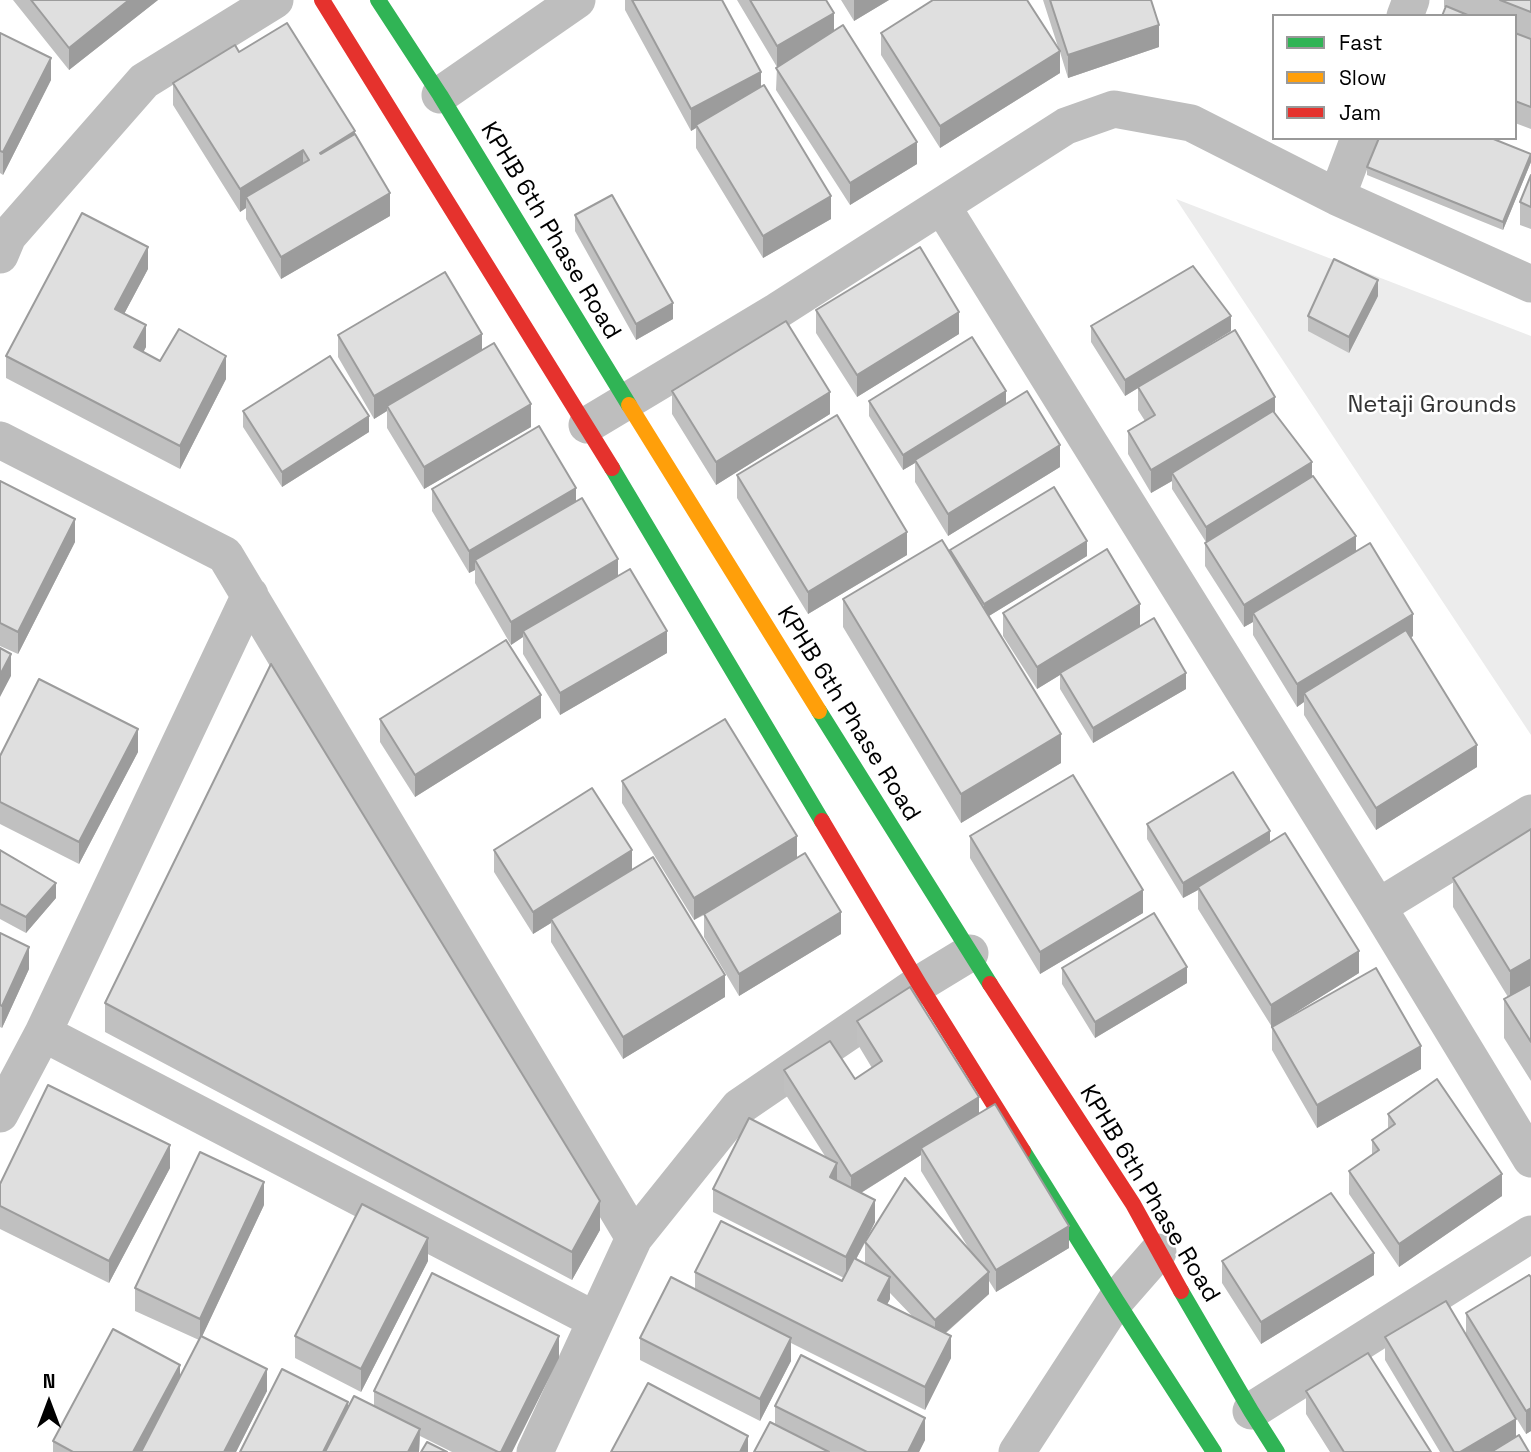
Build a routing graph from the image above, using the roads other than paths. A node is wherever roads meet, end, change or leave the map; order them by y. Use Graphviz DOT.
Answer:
graph roads {
  1 [pos="275,0"];
  2 [pos="322,0"];
  3 [pos="379,0"];
  4 [pos="577,0"];
  5 [pos="440,95"];
  6 [pos="1358,140"];
  7 [pos="1338,197"];
  8 [pos="942,206"];
  9 [pos="3,241"];
  10 [pos="1531,284"];
  11 [pos="626,401"];
  12 [pos="587,425"];
  13 [pos="0,440"];
  14 [pos="250,594"];
  15 [pos="1531,813"];
  16 [pos="1378,907"];
  17 [pos="970,953"];
  18 [pos="919,984"];
  19 [pos="43,1033"];
  20 [pos="0,1114"];
  21 [pos="1531,1159"];
  22 [pos="1531,1234"];
  23 [pos="634,1238"];
  24 [pos="1158,1252"];
  25 [pos="1116,1300"];
  26 [pos="595,1320"];
  27 [pos="1251,1411"];
  28 [pos="535,1452"];
  29 [pos="1017,1452"];
  30 [pos="1214,1452"];
  31 [pos="1277,1452"];
  1 -- 9 [label="street"];
  2 -- 12 [label="street"];
  3 -- 5 [label="street, KPHB 6th Phase Road"];
  4 -- 5 [label="street"];
  5 -- 11 [label="street, KPHB 6th Phase Road"];
  6 -- 7 [label="street"];
  7 -- 8 [label="street"];
  7 -- 10 [label="street"];
  8 -- 11 [label="street"];
  8 -- 16 [label="street"];
  11 -- 12 [label="street"];
  11 -- 17 [label="street, KPHB 6th Phase Road"];
  12 -- 18 [label="street"];
  13 -- 14 [label="street"];
  14 -- 19 [label="street"];
  14 -- 23 [label="street"];
  15 -- 16 [label="street"];
  16 -- 21 [label="street"];
  17 -- 18 [label="street"];
  17 -- 24 [label="street, KPHB 6th Phase Road"];
  18 -- 23 [label="street"];
  18 -- 25 [label="street"];
  19 -- 20 [label="street"];
  19 -- 26 [label="street"];
  22 -- 27 [label="street"];
  23 -- 26 [label="street"];
  24 -- 25 [label="street"];
  24 -- 27 [label="street, KPHB 6th Phase Road"];
  25 -- 29 [label="street"];
  25 -- 30 [label="street"];
  26 -- 28 [label="street"];
  27 -- 31 [label="street, KPHB 6th Phase Road"];
}
